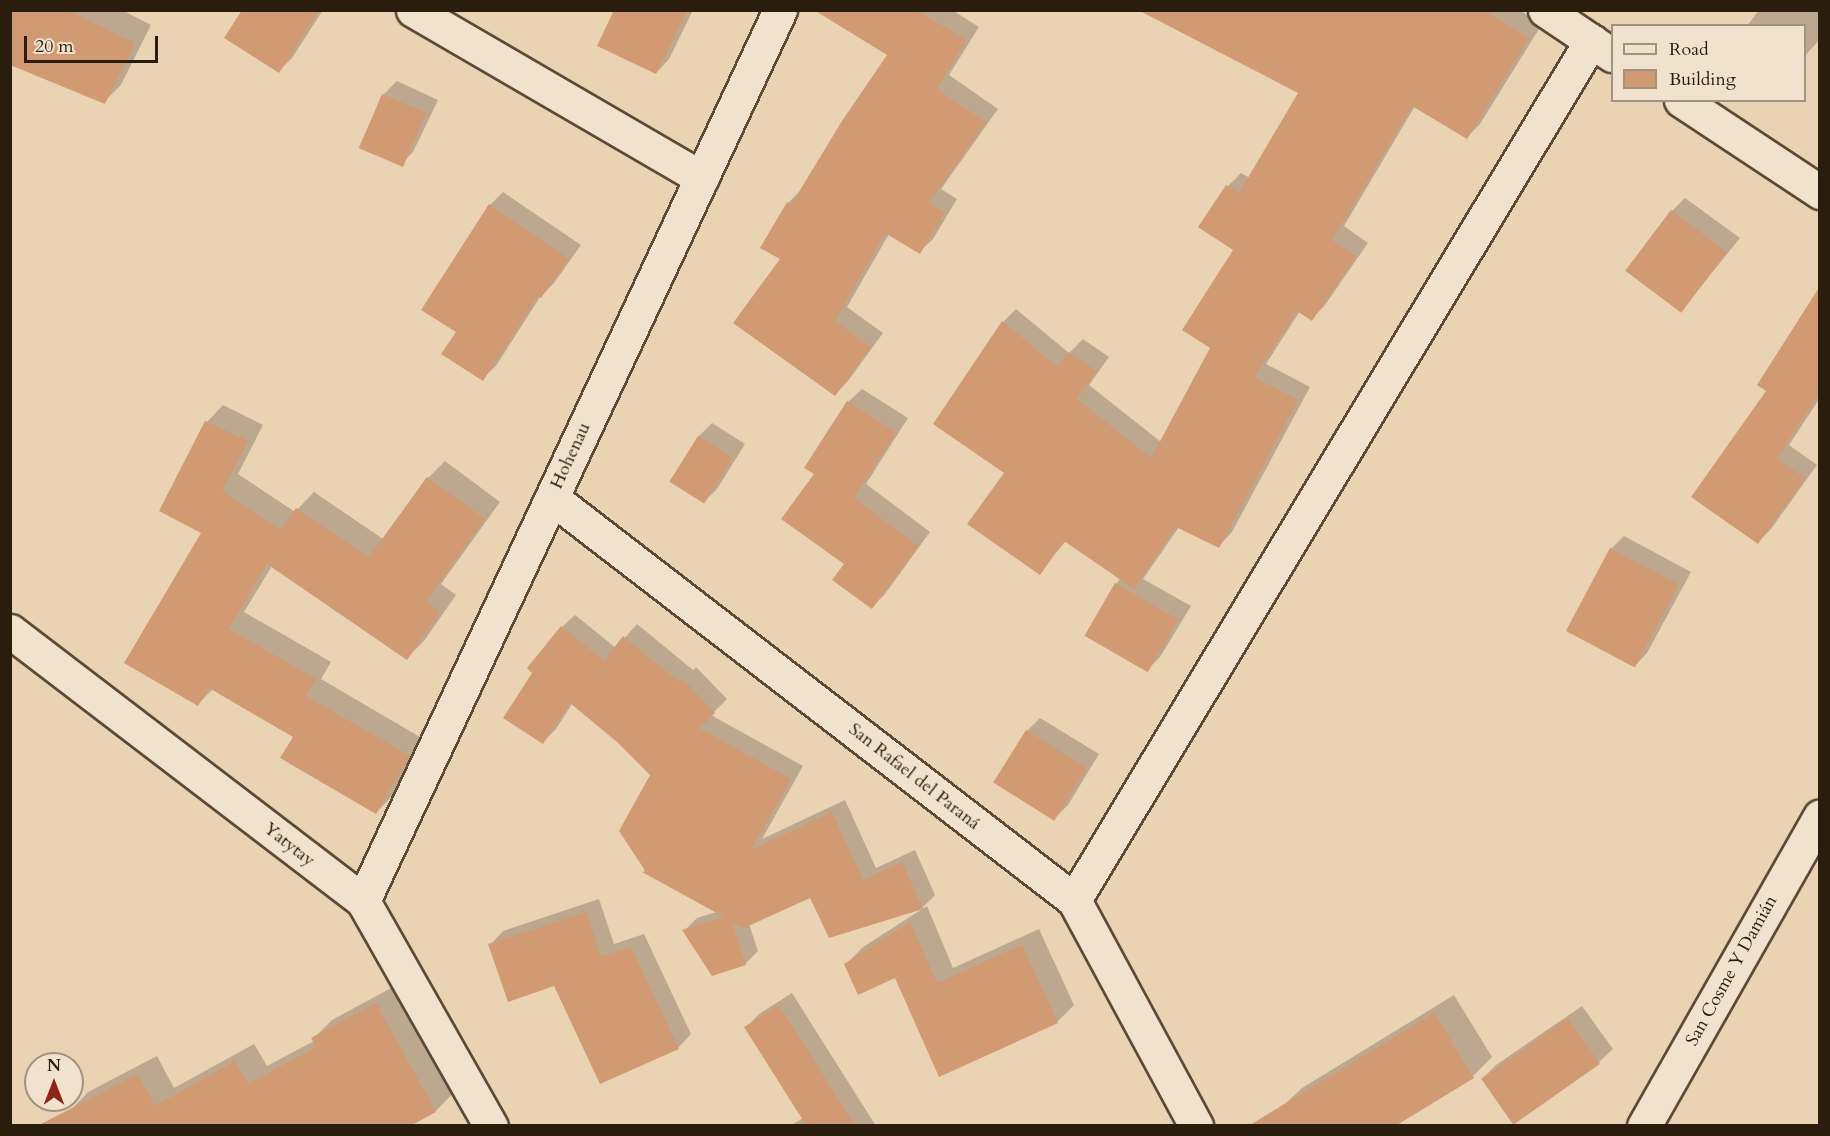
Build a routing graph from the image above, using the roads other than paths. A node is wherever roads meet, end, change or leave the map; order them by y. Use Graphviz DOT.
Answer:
graph roads {
  1 [pos="413,10"];
  2 [pos="780,10"];
  3 [pos="1545,10"];
  4 [pos="1602,48"];
  5 [pos="1684,102"];
  6 [pos="702,178"];
  7 [pos="1820,192"];
  8 [pos="552,498"];
  9 [pos="10,631"];
  10 [pos="1820,816"];
  11 [pos="1074,900"];
  12 [pos="363,901"];
  13 [pos="491,1125"];
  14 [pos="1196,1125"];
  15 [pos="1644,1125"];
  1 -- 6 [label="street"];
  2 -- 6 [label="street, Hohenau"];
  3 -- 4 [label="street"];
  4 -- 11 [label="street"];
  5 -- 7 [label="street"];
  6 -- 8 [label="street, Hohenau"];
  8 -- 11 [label="street, San Rafael del Paraná"];
  8 -- 12 [label="street, Hohenau"];
  9 -- 12 [label="street, Yatytay"];
  10 -- 15 [label="street, San Cosme Y Damián"];
  11 -- 14 [label="street, San Rafael del Paraná"];
  12 -- 13 [label="street, Yatytay"];
}
